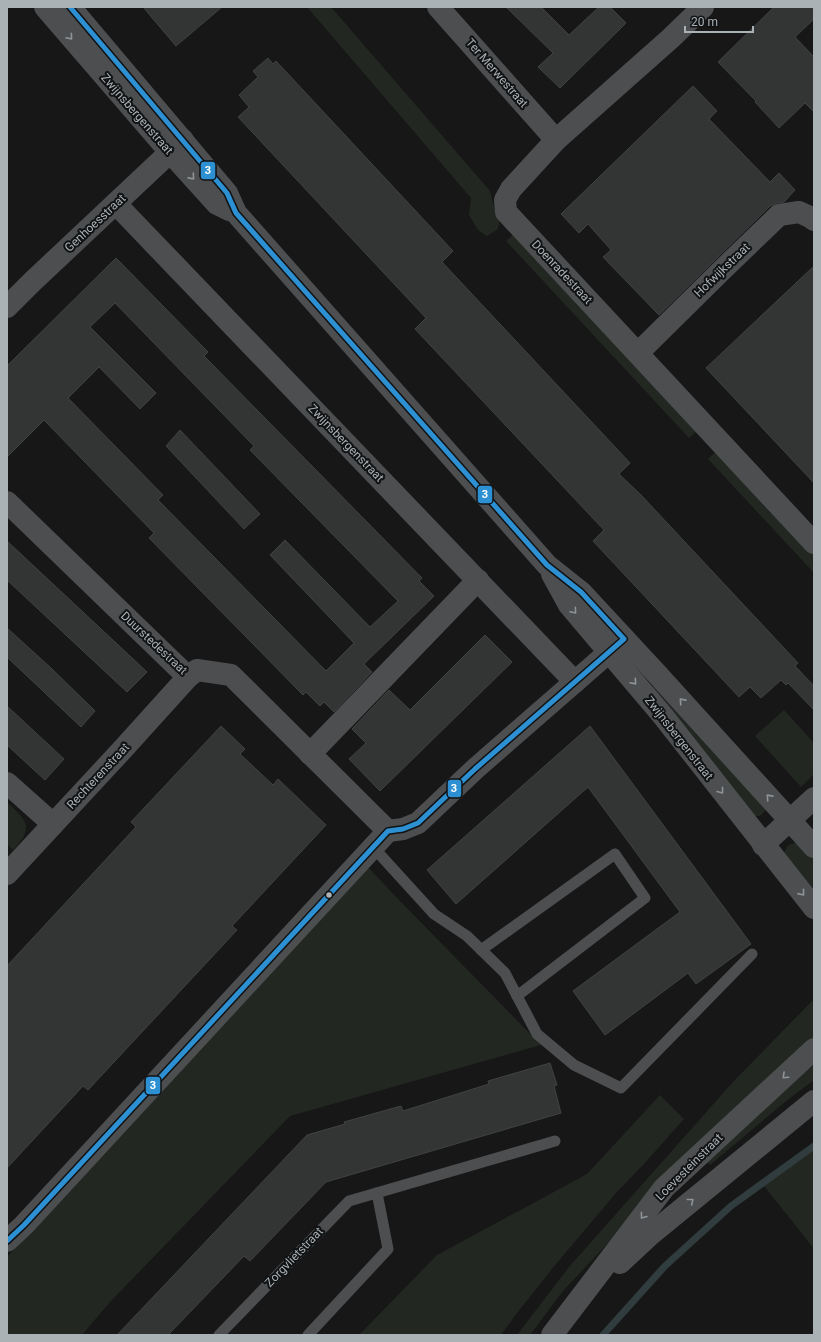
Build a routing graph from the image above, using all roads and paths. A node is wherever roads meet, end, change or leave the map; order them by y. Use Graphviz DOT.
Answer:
graph roads {
  1 [pos="45,7"];
  2 [pos="70,7"];
  3 [pos="438,7"];
  4 [pos="702,7"];
  5 [pos="556,140"];
  6 [pos="176,146"];
  7 [pos="116,204"];
  8 [pos="814,220"];
  9 [pos="7,307"];
  10 [pos="638,353"];
  11 [pos="7,502"];
  12 [pos="814,543"];
  13 [pos="478,580"];
  14 [pos="616,645"];
  15 [pos="188,677"];
  16 [pos="575,682"];
  17 [pos="310,754"];
  18 [pos="7,783"];
  19 [pos="814,798"];
  20 [pos="790,820"];
  21 [pos="53,824"];
  22 [pos="388,831"];
  23 [pos="763,845"];
  24 [pos="373,847"];
  25 [pos="814,847"];
  26 [pos="7,874"];
  27 [pos="814,908"];
  28 [pos="481,950"];
  29 [pos="752,954"];
  30 [pos="517,996"];
  31 [pos="814,1049"];
  32 [pos="814,1101"];
  33 [pos="556,1141"];
  34 [pos="377,1193"];
  35 [pos="7,1241"];
  36 [pos="580,1299"];
  37 [pos="218,1335"];
  38 [pos="308,1335"];
  39 [pos="552,1335"];
  1 -- 6 [label="street, Zwijnsbergenstraat, one-way"];
  2 -- 6 [label="street, Zwijnsbergenstraat"];
  3 -- 5 [label="street, Ter Merwestraat"];
  4 -- 5 [label="street, Doenradestraat"];
  5 -- 10 [label="street, Doenradestraat"];
  6 -- 7 [label="street, Genhoesstraat"];
  6 -- 14 [label="street, Zwijnsbergenstraat"];
  7 -- 9 [label="street, Genhoesstraat"];
  7 -- 13 [label="street, Zwijnsbergenstraat"];
  8 -- 10 [label="street, Hofwijkstraat"];
  10 -- 12 [label="street, Doenradestraat"];
  11 -- 15 [label="street, Duurstedestraat"];
  13 -- 16 [label="street, Zwijnsbergenstraat"];
  13 -- 17 [label="street"];
  14 -- 16 [label="street"];
  20 -- 14 [label="street, Zwijnsbergenstraat, one-way"];
  14 -- 23 [label="street, Zwijnsbergenstraat, one-way"];
  15 -- 17 [label="street, Duurstedestraat"];
  15 -- 21 [label="street, Rechterenstraat"];
  16 -- 22 [label="street"];
  17 -- 22 [label="street, Duurstedestraat"];
  18 -- 21 [label="street"];
  19 -- 20 [label="street"];
  20 -- 23 [label="street"];
  20 -- 25 [label="street, Zwijnsbergenstraat"];
  21 -- 26 [label="street, Rechterenstraat"];
  22 -- 24 [label="street"];
  23 -- 27 [label="street, Zwijnsbergenstraat, one-way"];
  24 -- 28 [label="lane"];
  24 -- 35 [label="street"];
  28 -- 30 [label="lane"];
  28 -- 30 [label="lane"];
  29 -- 30 [label="lane"];
  31 -- 36 [label="street, Loevesteinstraat, one-way"];
  36 -- 32 [label="street, Loevesteinstraat, one-way"];
  33 -- 34 [label="lane, Zorgvlietstraat"];
  34 -- 37 [label="lane, Zorgvlietstraat"];
  34 -- 38 [label="lane"];
  36 -- 39 [label="street, Loevesteinstraat"];
}
